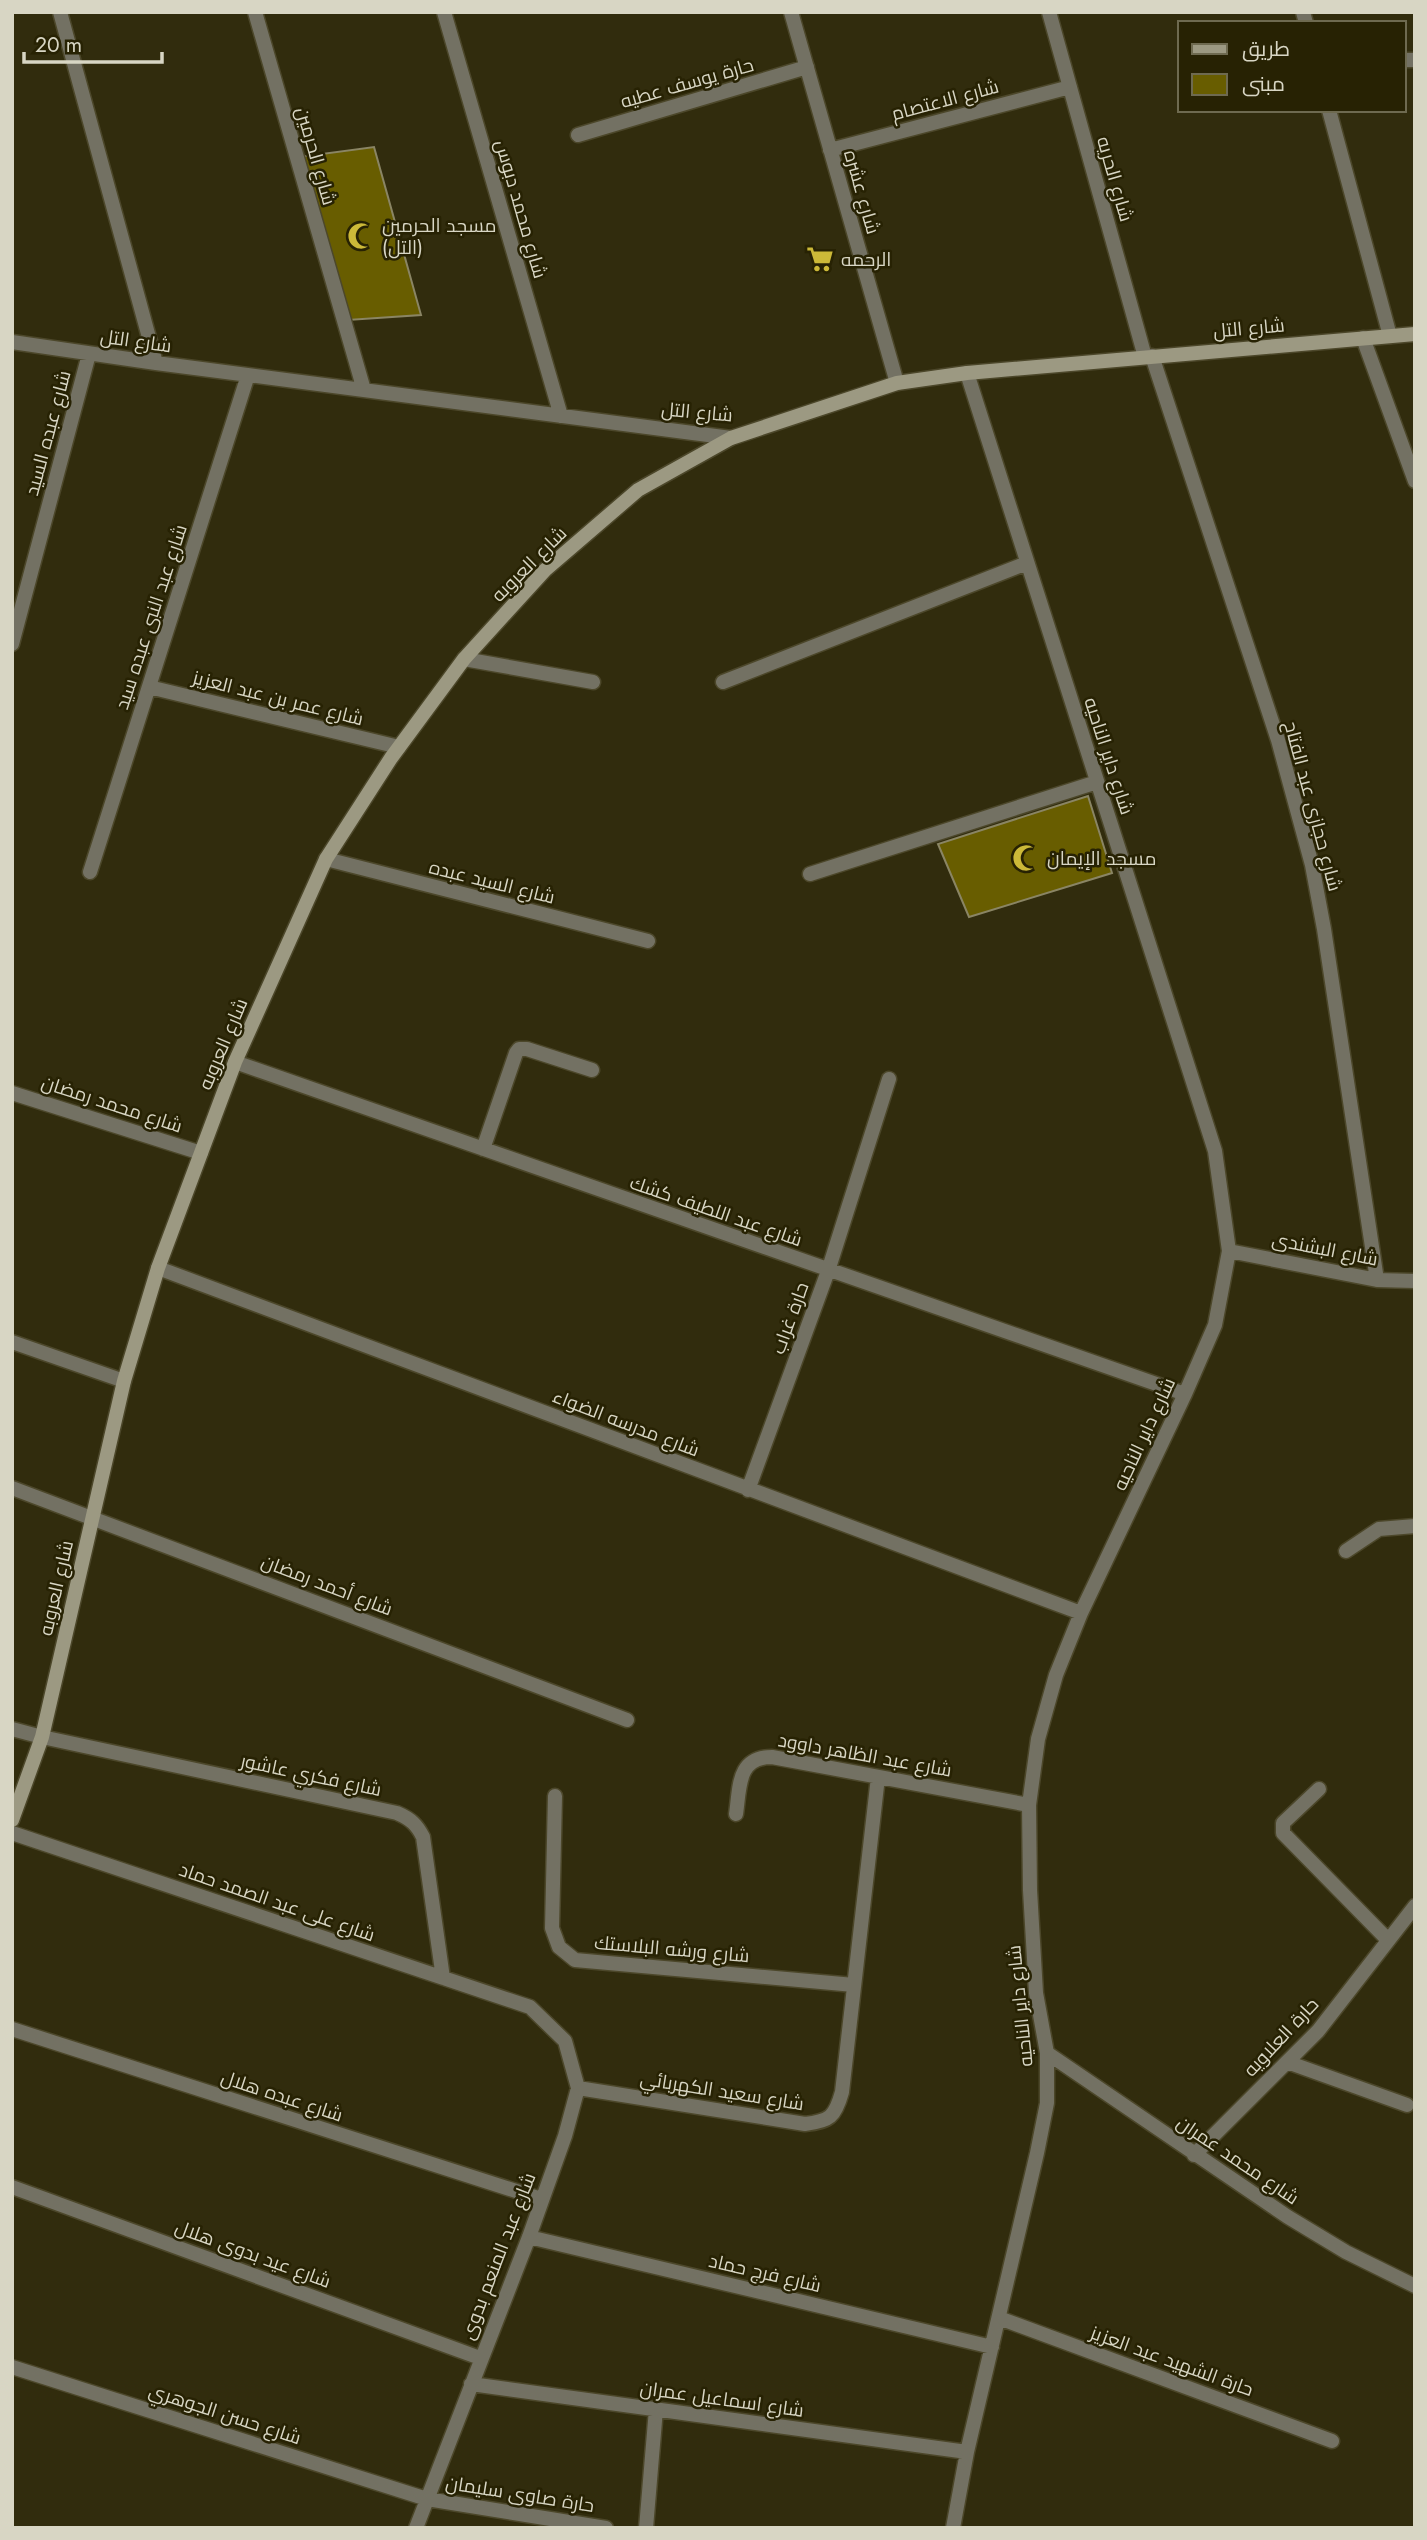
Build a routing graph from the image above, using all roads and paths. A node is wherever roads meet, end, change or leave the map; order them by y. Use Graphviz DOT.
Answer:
graph roads {
  1 [pos="60,12"];
  2 [pos="255,12"];
  3 [pos="444,12"];
  4 [pos="791,12"];
  5 [pos="1049,12"];
  6 [pos="807,67"];
  7 [pos="1070,87"];
  8 [pos="1330,112"];
  9 [pos="578,135"];
  10 [pos="830,150"];
  11 [pos="1415,334"];
  12 [pos="1390,335"];
  13 [pos="1363,338"];
  14 [pos="12,342"];
  15 [pos="89,354"];
  16 [pos="1149,357"];
  17 [pos="156,363"];
  18 [pos="967,373"];
  19 [pos="248,375"];
  20 [pos="897,383"];
  21 [pos="364,390"];
  22 [pos="561,416"];
  23 [pos="731,438"];
  24 [pos="1415,481"];
  25 [pos="1027,563"];
  26 [pos="12,644"];
  27 [pos="464,659"];
  28 [pos="593,682"];
  29 [pos="723,682"];
  30 [pos="149,687"];
  31 [pos="399,747"];
  32 [pos="1097,782"];
  33 [pos="326,859"];
  34 [pos="90,872"];
  35 [pos="810,874"];
  36 [pos="648,942"];
  37 [pos="235,1062"];
  38 [pos="592,1070"];
  39 [pos="889,1079"];
  40 [pos="12,1093"];
  41 [pos="483,1149"];
  42 [pos="201,1153"];
  43 [pos="1229,1251"];
  44 [pos="158,1268"];
  45 [pos="828,1271"];
  46 [pos="1377,1280"];
  47 [pos="1415,1281"];
  48 [pos="12,1342"];
  49 [pos="124,1381"];
  50 [pos="1185,1394"];
  51 [pos="12,1488"];
  52 [pos="748,1490"];
  53 [pos="92,1517"];
  54 [pos="1415,1526"];
  55 [pos="1346,1551"];
  56 [pos="1081,1613"];
  57 [pos="627,1720"];
  58 [pos="12,1729"];
  59 [pos="42,1737"];
  60 [pos="878,1777"];
  61 [pos="1319,1789"];
  62 [pos="555,1796"];
  63 [pos="1029,1805"];
  64 [pos="736,1814"];
  65 [pos="12,1819"];
  66 [pos="12,1833"];
  67 [pos="1415,1906"];
  68 [pos="1388,1940"];
  69 [pos="443,1978"];
  70 [pos="854,1985"];
  71 [pos="12,2029"];
  72 [pos="1047,2053"];
  73 [pos="1287,2062"];
  74 [pos="578,2088"];
  75 [pos="1407,2105"];
  76 [pos="1194,2155"];
  77 [pos="12,2187"];
  78 [pos="541,2199"];
  79 [pos="529,2237"];
  80 [pos="1415,2286"];
  81 [pos="999,2318"];
  82 [pos="992,2347"];
  83 [pos="480,2358"];
  84 [pos="12,2367"];
  85 [pos="471,2384"];
  86 [pos="656,2409"];
  87 [pos="1332,2441"];
  88 [pos="967,2452"];
  89 [pos="427,2499"];
  90 [pos="416,2528"];
  91 [pos="606,2528"];
  92 [pos="646,2528"];
  93 [pos="953,2528"];
  1 -- 17 [label="street"];
  2 -- 21 [label="street, شارع الحرمين"];
  3 -- 22 [label="street, شارع محمد دبوس"];
  4 -- 6 [label="street, شارع عشره"];
  5 -- 7 [label="street, شارع الحريه"];
  6 -- 9 [label="street, حارة يوسف عطيه"];
  6 -- 10 [label="street, شارع عشره"];
  7 -- 10 [label="street, شارع الاعتصام"];
  7 -- 16 [label="street, شارع الحريه"];
  8 -- 12 [label="street"];
  10 -- 20 [label="street, شارع عشره"];
  11 -- 12 [label="street, شارع التل"];
  12 -- 13 [label="street, شارع التل"];
  13 -- 16 [label="street, شارع التل"];
  13 -- 24 [label="street"];
  14 -- 15 [label="street, شارع التل"];
  15 -- 17 [label="street, شارع التل"];
  15 -- 26 [label="street, شارع عبده السيد"];
  16 -- 18 [label="street, شارع التل"];
  16 -- 46 [label="street, شارع حجازى عبد الفتاح"];
  17 -- 19 [label="street, شارع التل"];
  18 -- 20 [label="street, شارع التل"];
  18 -- 25 [label="street, شارع داير الناحيه"];
  19 -- 21 [label="street, شارع التل"];
  19 -- 30 [label="street, شارع عبد النبى عبده سيد"];
  20 -- 23 [label="street, شارع التل"];
  21 -- 22 [label="street, شارع التل"];
  22 -- 23 [label="street, شارع التل"];
  23 -- 27 [label="street, شارع العروبه"];
  25 -- 29 [label="street"];
  25 -- 32 [label="street, شارع داير الناحيه"];
  27 -- 28 [label="street"];
  27 -- 31 [label="street, شارع العروبه"];
  30 -- 31 [label="street, شارع عمر بن عبد العزيز"];
  30 -- 34 [label="street, شارع عبد النبى عبده سيد"];
  31 -- 33 [label="street, شارع العروبه"];
  32 -- 35 [label="street"];
  32 -- 43 [label="street, شارع داير الناحيه"];
  33 -- 36 [label="street, شارع السيد عبده"];
  33 -- 37 [label="street, شارع العروبه"];
  37 -- 41 [label="street, شارع عبد اللطيف كشك"];
  37 -- 42 [label="street, شارع العروبه"];
  38 -- 41 [label="street"];
  39 -- 45 [label="street, حارة غراب"];
  40 -- 42 [label="street, شارع محمد رمضان"];
  41 -- 45 [label="street, شارع عبد اللطيف كشك"];
  42 -- 44 [label="street, شارع العروبه"];
  43 -- 46 [label="street, شارع البشندى"];
  43 -- 50 [label="street, شارع داير الناحيه"];
  44 -- 49 [label="street, شارع العروبه"];
  44 -- 52 [label="street, شارع مدرسه الضواء"];
  45 -- 50 [label="street, شارع عبد اللطيف كشك"];
  45 -- 52 [label="street, حارة غراب"];
  46 -- 47 [label="street, شارع البشندى"];
  48 -- 49 [label="street"];
  49 -- 53 [label="street, شارع العروبه"];
  50 -- 56 [label="street, شارع داير الناحيه"];
  51 -- 53 [label="street, شارع أحمد رمضان"];
  52 -- 56 [label="street, شارع مدرسه الضواء"];
  53 -- 57 [label="street, شارع أحمد رمضان"];
  53 -- 59 [label="street, شارع العروبه"];
  54 -- 55 [label="street"];
  56 -- 63 [label="street, شارع داير الناحيه"];
  58 -- 59 [label="street"];
  59 -- 65 [label="street, شارع العروبه"];
  59 -- 69 [label="street, شارع فكري عاشور"];
  60 -- 63 [label="street, شارع عبد الظاهر داوود"];
  60 -- 64 [label="street, شارع عبد الظاهر داوود"];
  60 -- 70 [label="street"];
  61 -- 68 [label="street"];
  62 -- 70 [label="street, شارع ورشه البلاستك"];
  63 -- 72 [label="street, شارع داير الناحيه"];
  66 -- 69 [label="street, شارع على عبد الصمد حماد"];
  67 -- 68 [label="street, حارة العلاويه"];
  68 -- 73 [label="street, حارة العلاويه"];
  69 -- 74 [label="street, شارع على عبد الصمد حماد"];
  70 -- 74 [label="street, شارع سعيد الكهربائي"];
  71 -- 78 [label="street, شارع عبده هلال"];
  72 -- 76 [label="street, شارع محمد عمران"];
  72 -- 81 [label="street, شارع داير الناحيه"];
  73 -- 75 [label="street"];
  73 -- 76 [label="street, حارة العلاويه"];
  74 -- 78 [label="street, شارع عبد المنعم بدوى"];
  76 -- 80 [label="street, شارع محمد عمران"];
  77 -- 83 [label="street, شارع عيد بدوى هلال"];
  78 -- 79 [label="street, شارع عبد المنعم بدوى"];
  79 -- 82 [label="street, شارع فرج حماد"];
  79 -- 83 [label="street, شارع عبد المنعم بدوى"];
  81 -- 82 [label="street, شارع داير الناحيه"];
  81 -- 87 [label="street, حارة الشهيد عبد العزيز"];
  82 -- 88 [label="street, شارع داير الناحيه"];
  83 -- 85 [label="street, شارع عبد المنعم بدوى"];
  84 -- 89 [label="street, شارع حسن الجوهري"];
  85 -- 86 [label="street, شارع اسماعيل عمران"];
  85 -- 89 [label="street, شارع عبد المنعم بدوى"];
  86 -- 88 [label="street, شارع اسماعيل عمران"];
  86 -- 92 [label="street"];
  88 -- 93 [label="street, شارع داير الناحيه"];
  89 -- 90 [label="street, شارع عبد المنعم بدوى"];
  89 -- 91 [label="street, حارة صاوى سليمان"];
}
